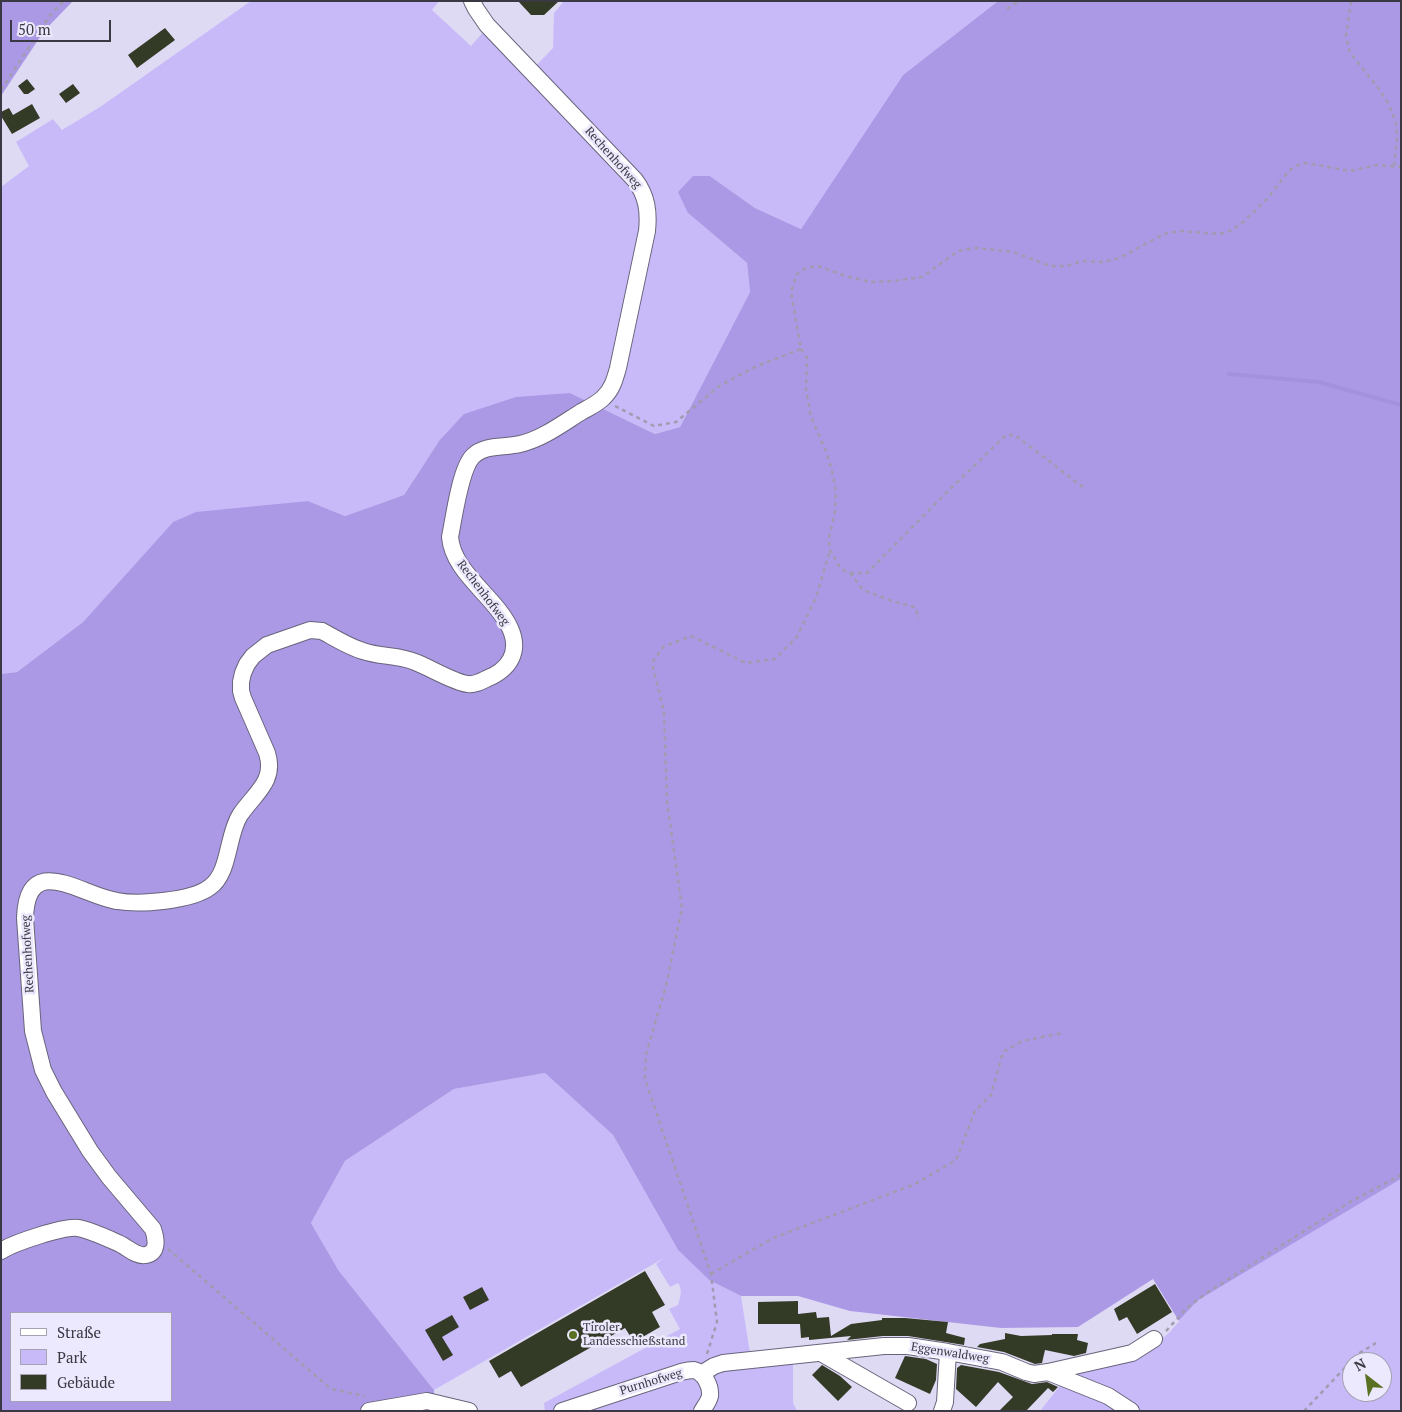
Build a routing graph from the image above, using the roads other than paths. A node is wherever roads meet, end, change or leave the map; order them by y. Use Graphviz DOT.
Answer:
graph roads {
  1 [pos="472,1"];
  2 [pos="1,1251"];
  3 [pos="1154,1339"];
  4 [pos="948,1352"];
  5 [pos="821,1353"];
  6 [pos="1048,1372"];
  7 [pos="701,1374"];
  8 [pos="908,1403"];
  9 [pos="368,1404"];
  10 [pos="469,1411"];
  11 [pos="562,1411"];
  12 [pos="702,1411"];
  13 [pos="942,1411"];
  14 [pos="1131,1411"];
  1 -- 2 [label="street, Rechenhofweg"];
  3 -- 6 [label="street"];
  4 -- 5 [label="street, Eggenwaldweg"];
  4 -- 6 [label="street, Eggenwaldweg"];
  4 -- 13 [label="street"];
  5 -- 7 [label="street, Eggenwaldweg"];
  5 -- 8 [label="street"];
  6 -- 14 [label="street, Eggenwaldweg"];
  7 -- 11 [label="street, Purnhofweg"];
  7 -- 12 [label="street, Purnhofweg"];
  9 -- 10 [label="street"];
}
